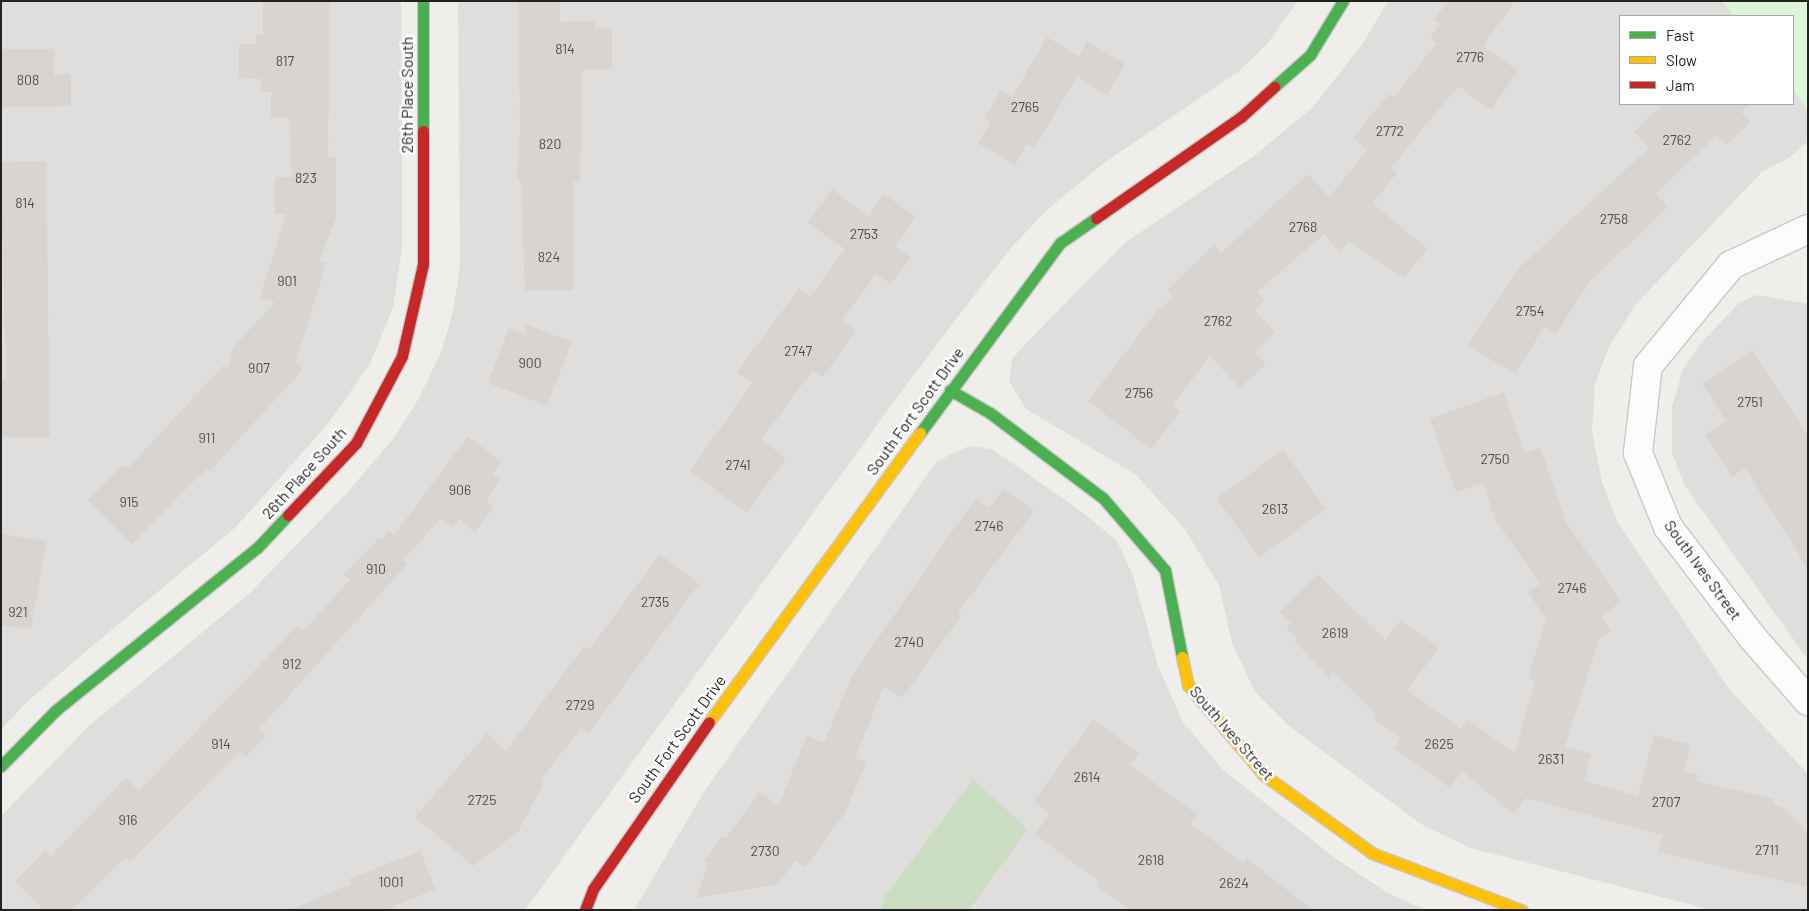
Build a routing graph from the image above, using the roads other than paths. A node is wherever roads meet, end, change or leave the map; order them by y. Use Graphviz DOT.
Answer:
graph roads {
  1 [pos="423,1"];
  2 [pos="1344,1"];
  3 [pos="1808,228"];
  4 [pos="950,390"];
  5 [pos="1808,701"];
  6 [pos="1,766"];
  7 [pos="585,910"];
  8 [pos="1521,910"];
  1 -- 6 [label="street, 26th Place South"];
  2 -- 4 [label="street, South Fort Scott Drive"];
  3 -- 5 [label="street, South Ives Street"];
  4 -- 7 [label="street, South Fort Scott Drive"];
  4 -- 8 [label="street, South Ives Street"];
}
